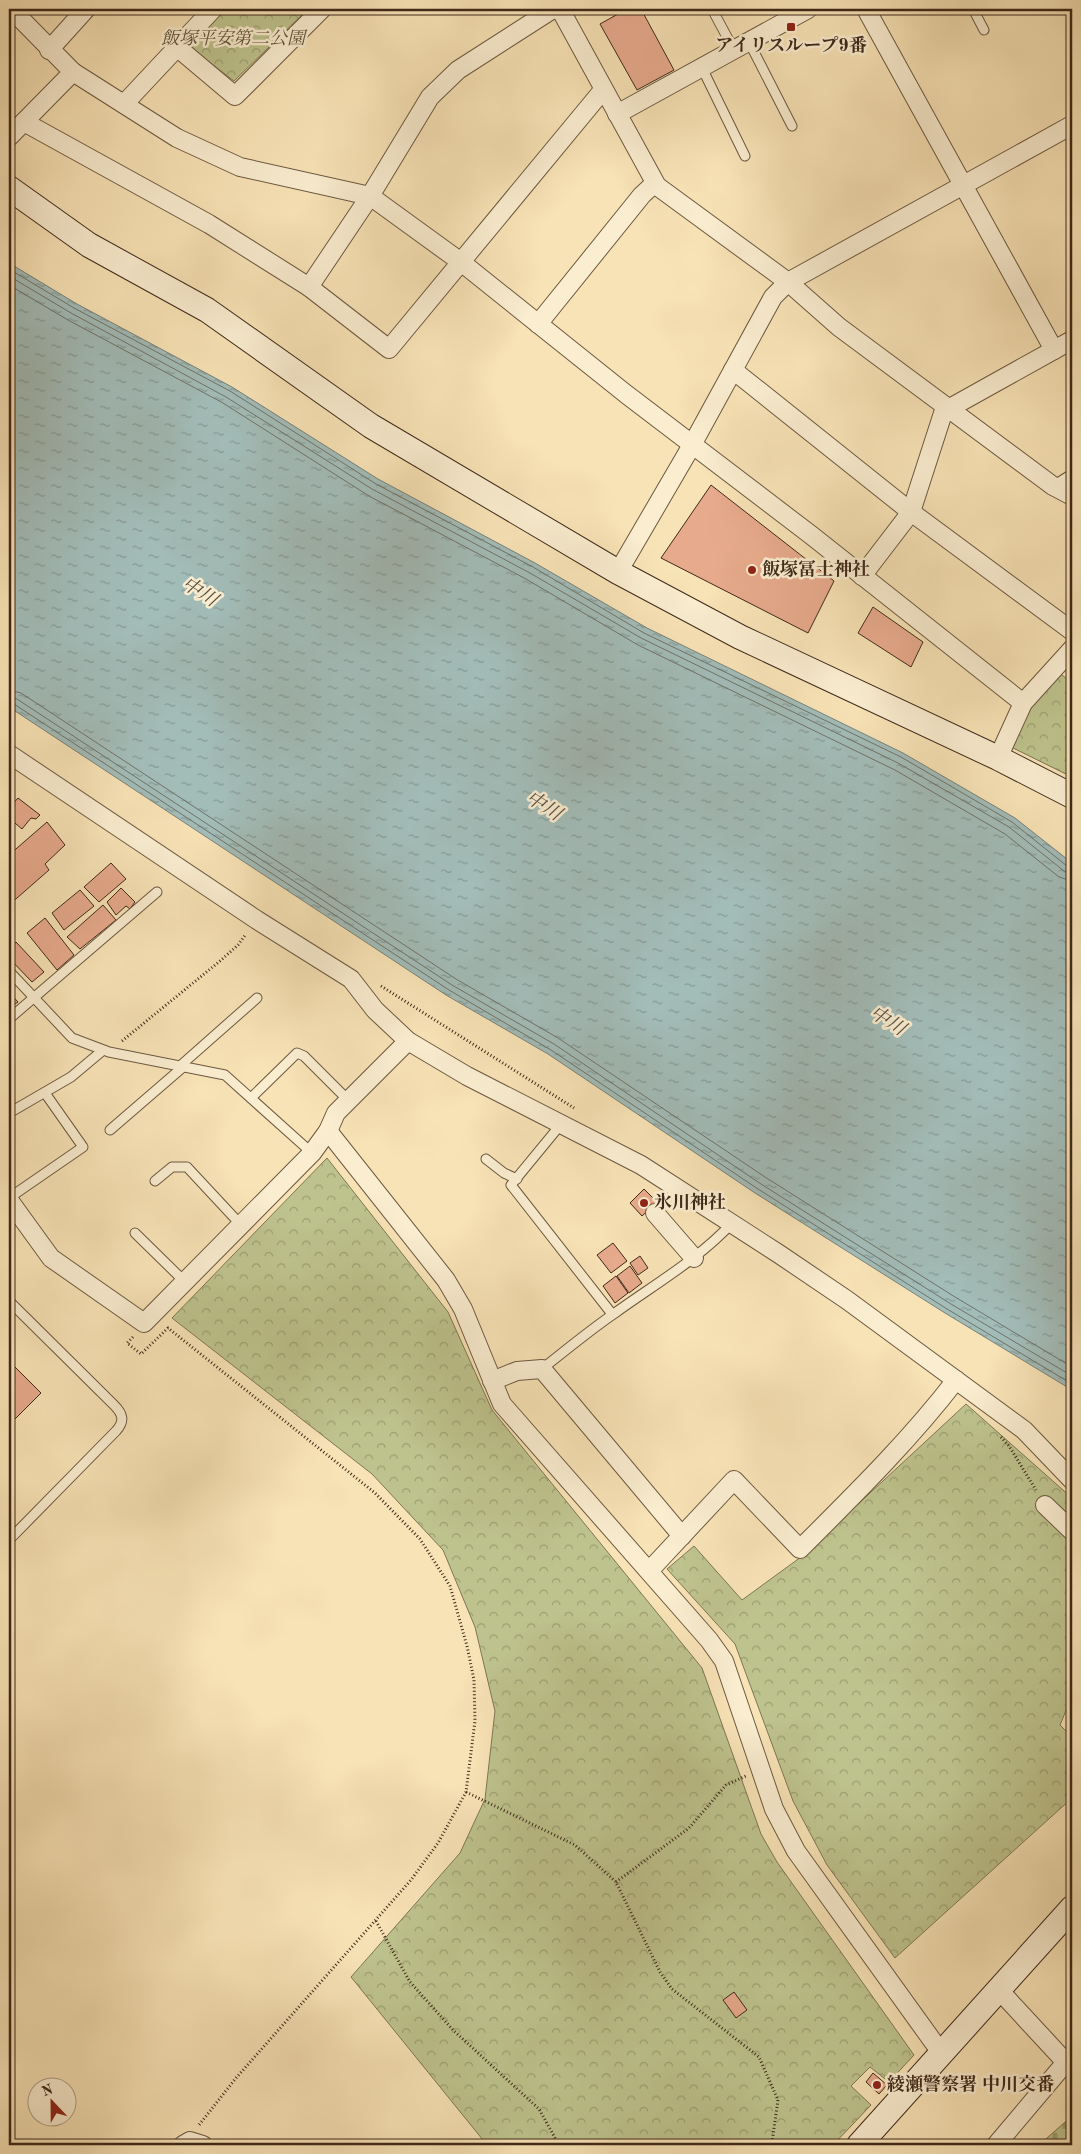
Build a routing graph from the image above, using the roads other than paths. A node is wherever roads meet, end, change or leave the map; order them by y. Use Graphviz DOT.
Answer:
graph roads {
  1 [pos="10,9"];
  2 [pos="86,9"];
  3 [pos="213,9"];
  4 [pos="322,9"];
  5 [pos="553,9"];
  6 [pos="560,9"];
  7 [pos="712,9"];
  8 [pos="808,9"];
  9 [pos="866,9"];
  10 [pos="973,9"];
  11 [pos="984,30"];
  12 [pos="742,46"];
  13 [pos="178,48"];
  14 [pos="49,50"];
  15 [pos="702,68"];
  16 [pos="73,72"];
  17 [pos="603,90"];
  18 [pos="124,104"];
  19 [pos="617,114"];
  20 [pos="24,122"];
  21 [pos="1072,125"];
  22 [pos="792,126"];
  23 [pos="9,137"];
  24 [pos="745,156"];
  25 [pos="655,184"];
  26 [pos="963,186"];
  27 [pos="9,188"];
  28 [pos="370,196"];
  29 [pos="462,262"];
  30 [pos="788,282"];
  31 [pos="309,287"];
  32 [pos="538,324"];
  33 [pos="1072,340"];
  34 [pos="1054,350"];
  35 [pos="733,370"];
  36 [pos="946,408"];
  37 [pos="692,444"];
  38 [pos="1072,474"];
  39 [pos="1053,486"];
  40 [pos="1072,496"];
  41 [pos="911,512"];
  42 [pos="618,572"];
  43 [pos="862,576"];
  44 [pos="1072,631"];
  45 [pos="1072,650"];
  46 [pos="1023,703"];
  47 [pos="9,754"];
  48 [pos="998,758"];
  49 [pos="1072,796"];
  50 [pos="157,892"];
  51 [pos="9,971"];
  52 [pos="34,998"];
  53 [pos="257,998"];
  54 [pos="9,1019"];
  55 [pos="408,1041"];
  56 [pos="105,1052"];
  57 [pos="182,1066"];
  58 [pos="45,1093"];
  59 [pos="251,1098"];
  60 [pos="348,1100"];
  61 [pos="9,1113"];
  62 [pos="562,1123"];
  63 [pos="110,1130"];
  64 [pos="328,1130"];
  65 [pos="312,1153"];
  66 [pos="486,1159"];
  67 [pos="517,1179"];
  68 [pos="155,1181"];
  69 [pos="9,1199"];
  70 [pos="655,1213"];
  71 [pos="732,1222"];
  72 [pos="241,1225"];
  73 [pos="135,1234"];
  74 [pos="694,1258"];
  75 [pos="185,1282"];
  76 [pos="9,1303"];
  77 [pos="612,1314"];
  78 [pos="542,1369"];
  79 [pos="956,1380"];
  80 [pos="492,1381"];
  81 [pos="1072,1480"];
  82 [pos="1045,1506"];
  83 [pos="1072,1531"];
  84 [pos="682,1536"];
  85 [pos="9,1540"];
  86 [pos="649,1571"];
  87 [pos="1072,1908"];
  88 [pos="999,1990"];
  89 [pos="942,2054"];
  90 [pos="1070,2062"];
  91 [pos="860,2145"];
  92 [pos="996,2145"];
  1 -- 14 [label="street"];
  2 -- 14 [label="street"];
  3 -- 13 [label="street"];
  4 -- 13 [label="street"];
  5 -- 28 [label="street"];
  6 -- 17 [label="street"];
  7 -- 12 [label="lane"];
  8 -- 12 [label="street"];
  9 -- 26 [label="street"];
  10 -- 11 [label="lane"];
  12 -- 15 [label="street"];
  12 -- 22 [label="lane"];
  13 -- 18 [label="street"];
  14 -- 16 [label="street"];
  15 -- 19 [label="street"];
  15 -- 24 [label="lane"];
  16 -- 18 [label="street"];
  16 -- 20 [label="street"];
  17 -- 19 [label="street"];
  17 -- 29 [label="street"];
  18 -- 28 [label="street"];
  19 -- 25 [label="street"];
  20 -- 23 [label="street"];
  20 -- 31 [label="street"];
  21 -- 26 [label="street"];
  25 -- 30 [label="street"];
  25 -- 32 [label="street"];
  26 -- 30 [label="street"];
  26 -- 34 [label="street"];
  27 -- 42 [label="street"];
  28 -- 29 [label="street"];
  28 -- 31 [label="street"];
  29 -- 31 [label="street"];
  29 -- 32 [label="street"];
  30 -- 35 [label="street"];
  30 -- 36 [label="street"];
  32 -- 37 [label="street"];
  33 -- 34 [label="street"];
  34 -- 36 [label="street"];
  35 -- 37 [label="street"];
  35 -- 41 [label="street"];
  36 -- 39 [label="street"];
  36 -- 41 [label="street"];
  37 -- 42 [label="street"];
  37 -- 43 [label="street"];
  38 -- 39 [label="lane"];
  39 -- 40 [label="street"];
  41 -- 43 [label="street"];
  41 -- 44 [label="street"];
  42 -- 48 [label="street"];
  43 -- 46 [label="street"];
  45 -- 46 [label="street"];
  46 -- 48 [label="street"];
  47 -- 55 [label="street"];
  48 -- 49 [label="street"];
  50 -- 52 [label="lane"];
  51 -- 52 [label="lane"];
  52 -- 54 [label="lane"];
  52 -- 56 [label="lane"];
  53 -- 57 [label="lane"];
  55 -- 60 [label="street"];
  55 -- 62 [label="street"];
  56 -- 57 [label="lane"];
  56 -- 58 [label="lane"];
  57 -- 59 [label="lane"];
  57 -- 63 [label="lane"];
  58 -- 61 [label="lane"];
  58 -- 69 [label="lane"];
  59 -- 60 [label="lane"];
  59 -- 65 [label="lane"];
  60 -- 64 [label="street"];
  62 -- 67 [label="lane"];
  62 -- 71 [label="street"];
  64 -- 65 [label="street"];
  64 -- 80 [label="street"];
  65 -- 72 [label="street"];
  66 -- 67 [label="lane"];
  67 -- 77 [label="lane"];
  68 -- 72 [label="lane"];
  69 -- 75 [label="street"];
  70 -- 74 [label="street"];
  71 -- 74 [label="lane"];
  71 -- 79 [label="street"];
  72 -- 75 [label="street"];
  73 -- 75 [label="lane"];
  74 -- 77 [label="lane"];
  76 -- 85 [label="lane"];
  77 -- 78 [label="lane"];
  78 -- 80 [label="street"];
  78 -- 84 [label="street"];
  79 -- 81 [label="street"];
  79 -- 84 [label="street"];
  80 -- 86 [label="street"];
  82 -- 83 [label="street"];
  84 -- 86 [label="street"];
  86 -- 89 [label="street"];
  87 -- 88 [label="street"];
  88 -- 89 [label="street"];
  88 -- 90 [label="street"];
  89 -- 91 [label="street"];
  90 -- 92 [label="street"];
}
